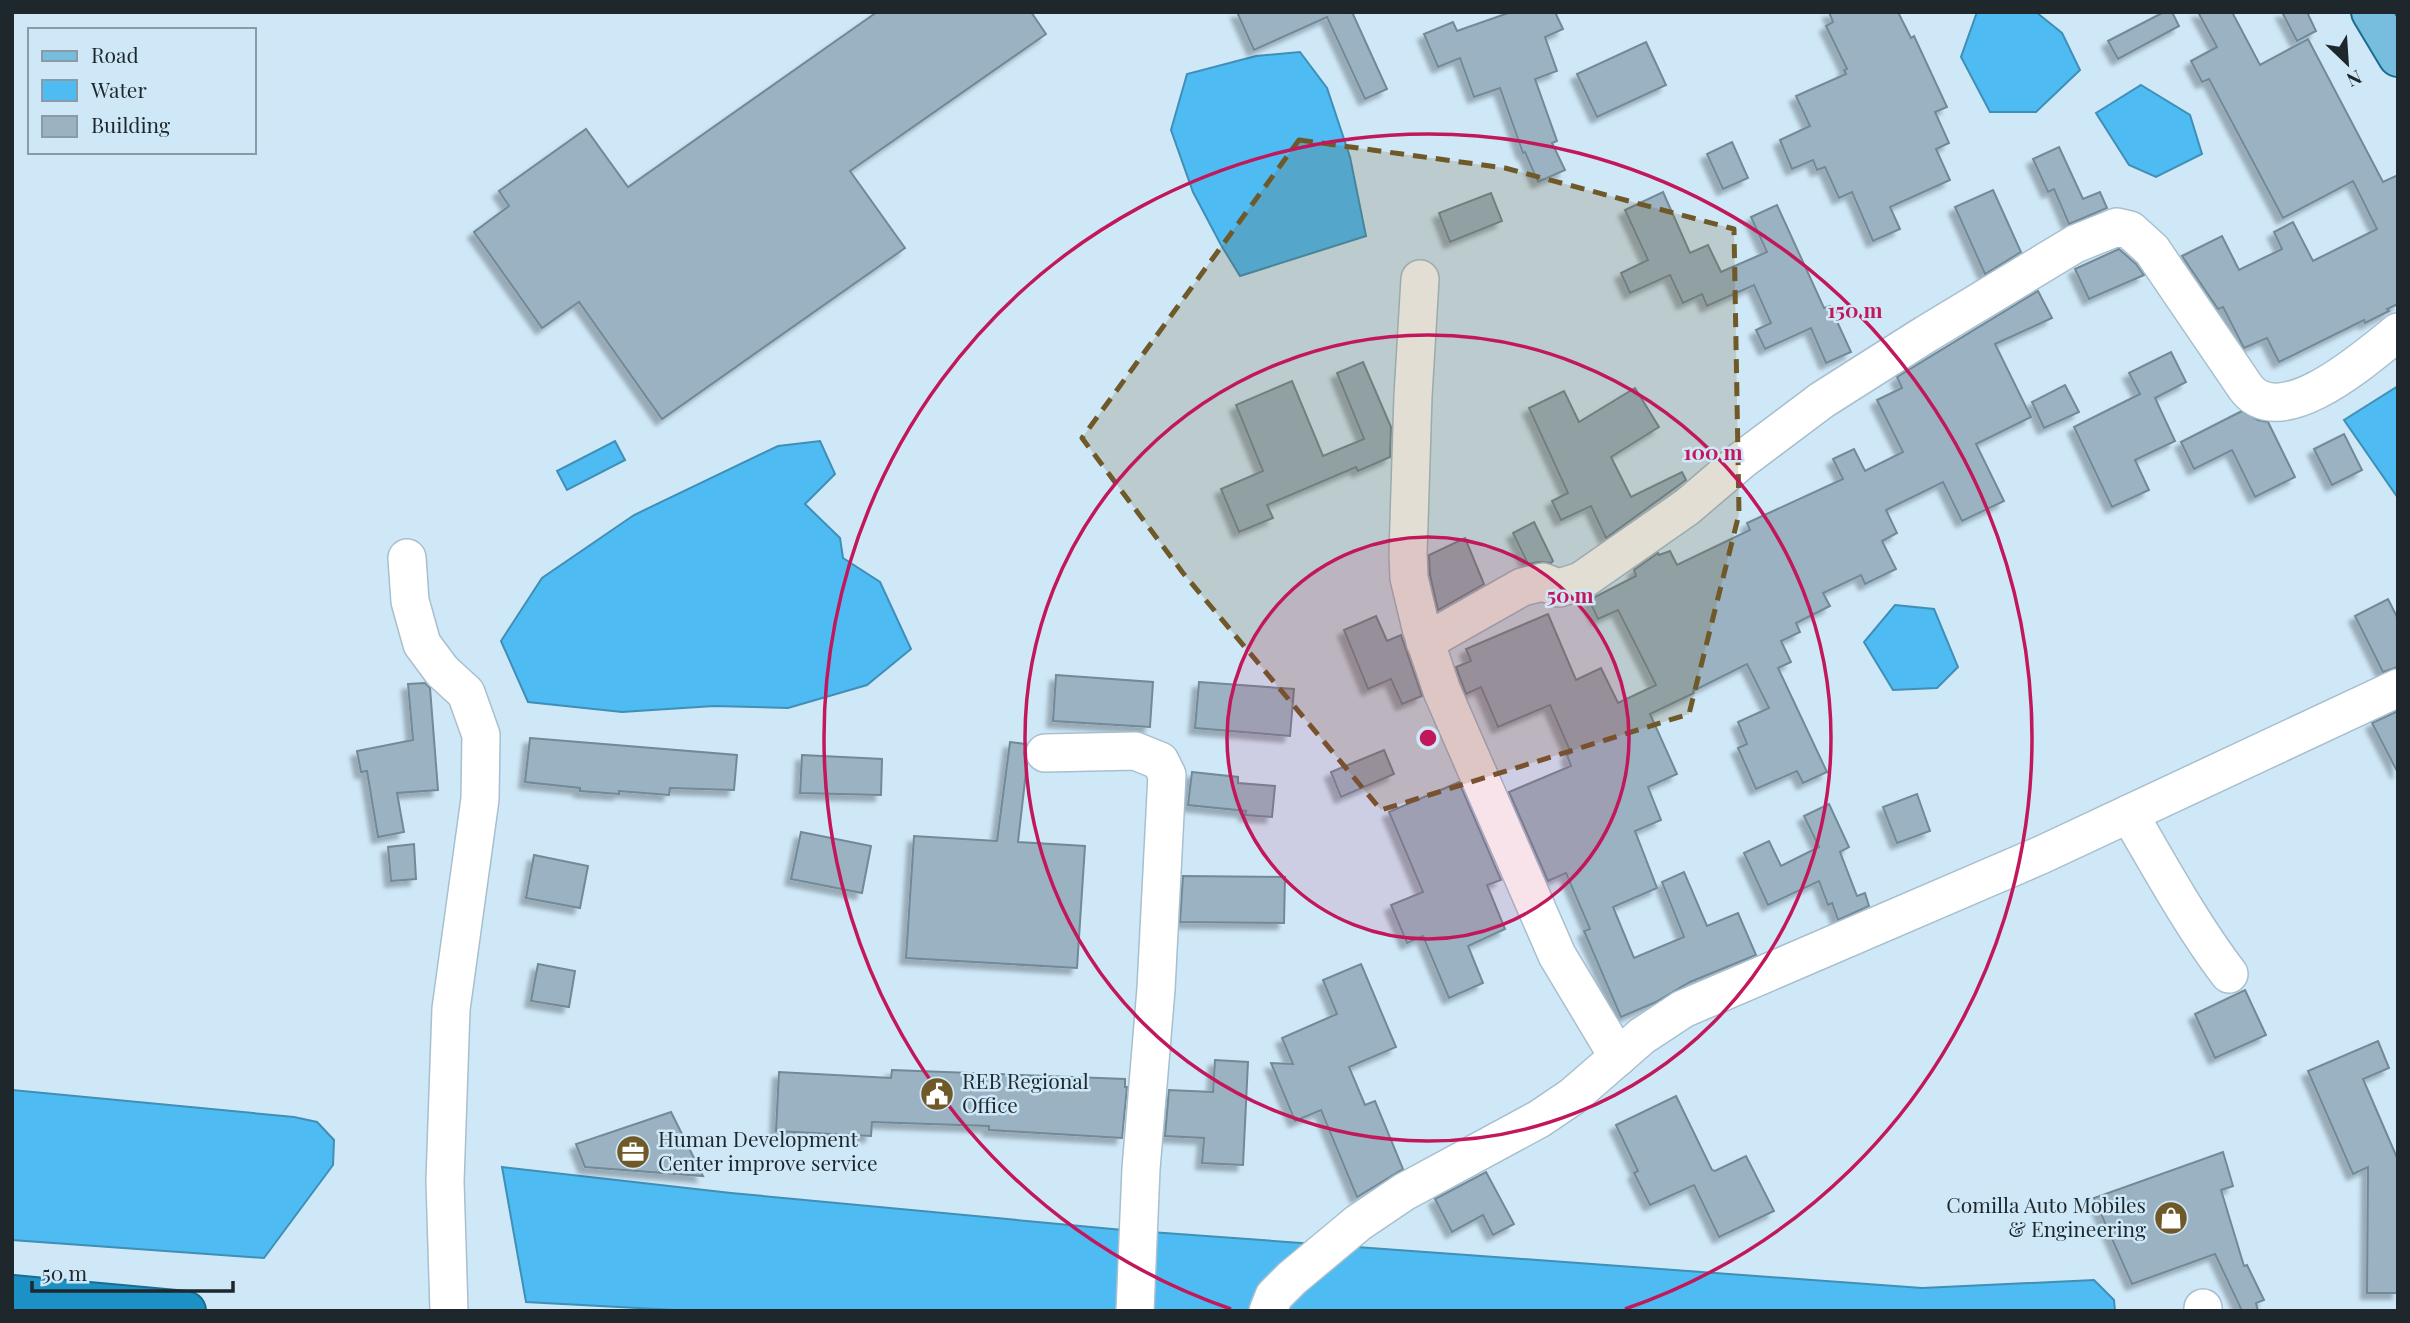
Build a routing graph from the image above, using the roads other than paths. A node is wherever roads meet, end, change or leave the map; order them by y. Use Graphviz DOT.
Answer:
graph roads {
  1 [pos="2371,12"];
  2 [pos="2398,57"];
  3 [pos="1420,279"];
  4 [pos="2398,332"];
  5 [pos="407,558"];
  6 [pos="1425,642"];
  7 [pos="2398,688"];
  8 [pos="1045,753"];
  9 [pos="2129,814"];
  10 [pos="2229,974"];
  11 [pos="1618,1057"];
  12 [pos="12,1295"];
  13 [pos="186,1311"];
  14 [pos="449,1311"];
  15 [pos="1135,1311"];
  16 [pos="1268,1311"];
  1 -- 2 [label="main road"];
  3 -- 6 [label="street"];
  4 -- 6 [label="street"];
  5 -- 14 [label="street"];
  6 -- 11 [label="street"];
  7 -- 9 [label="street"];
  8 -- 15 [label="street"];
  9 -- 10 [label="street"];
  9 -- 11 [label="street"];
  11 -- 16 [label="street"];
  12 -- 13 [label="highway"];
}
